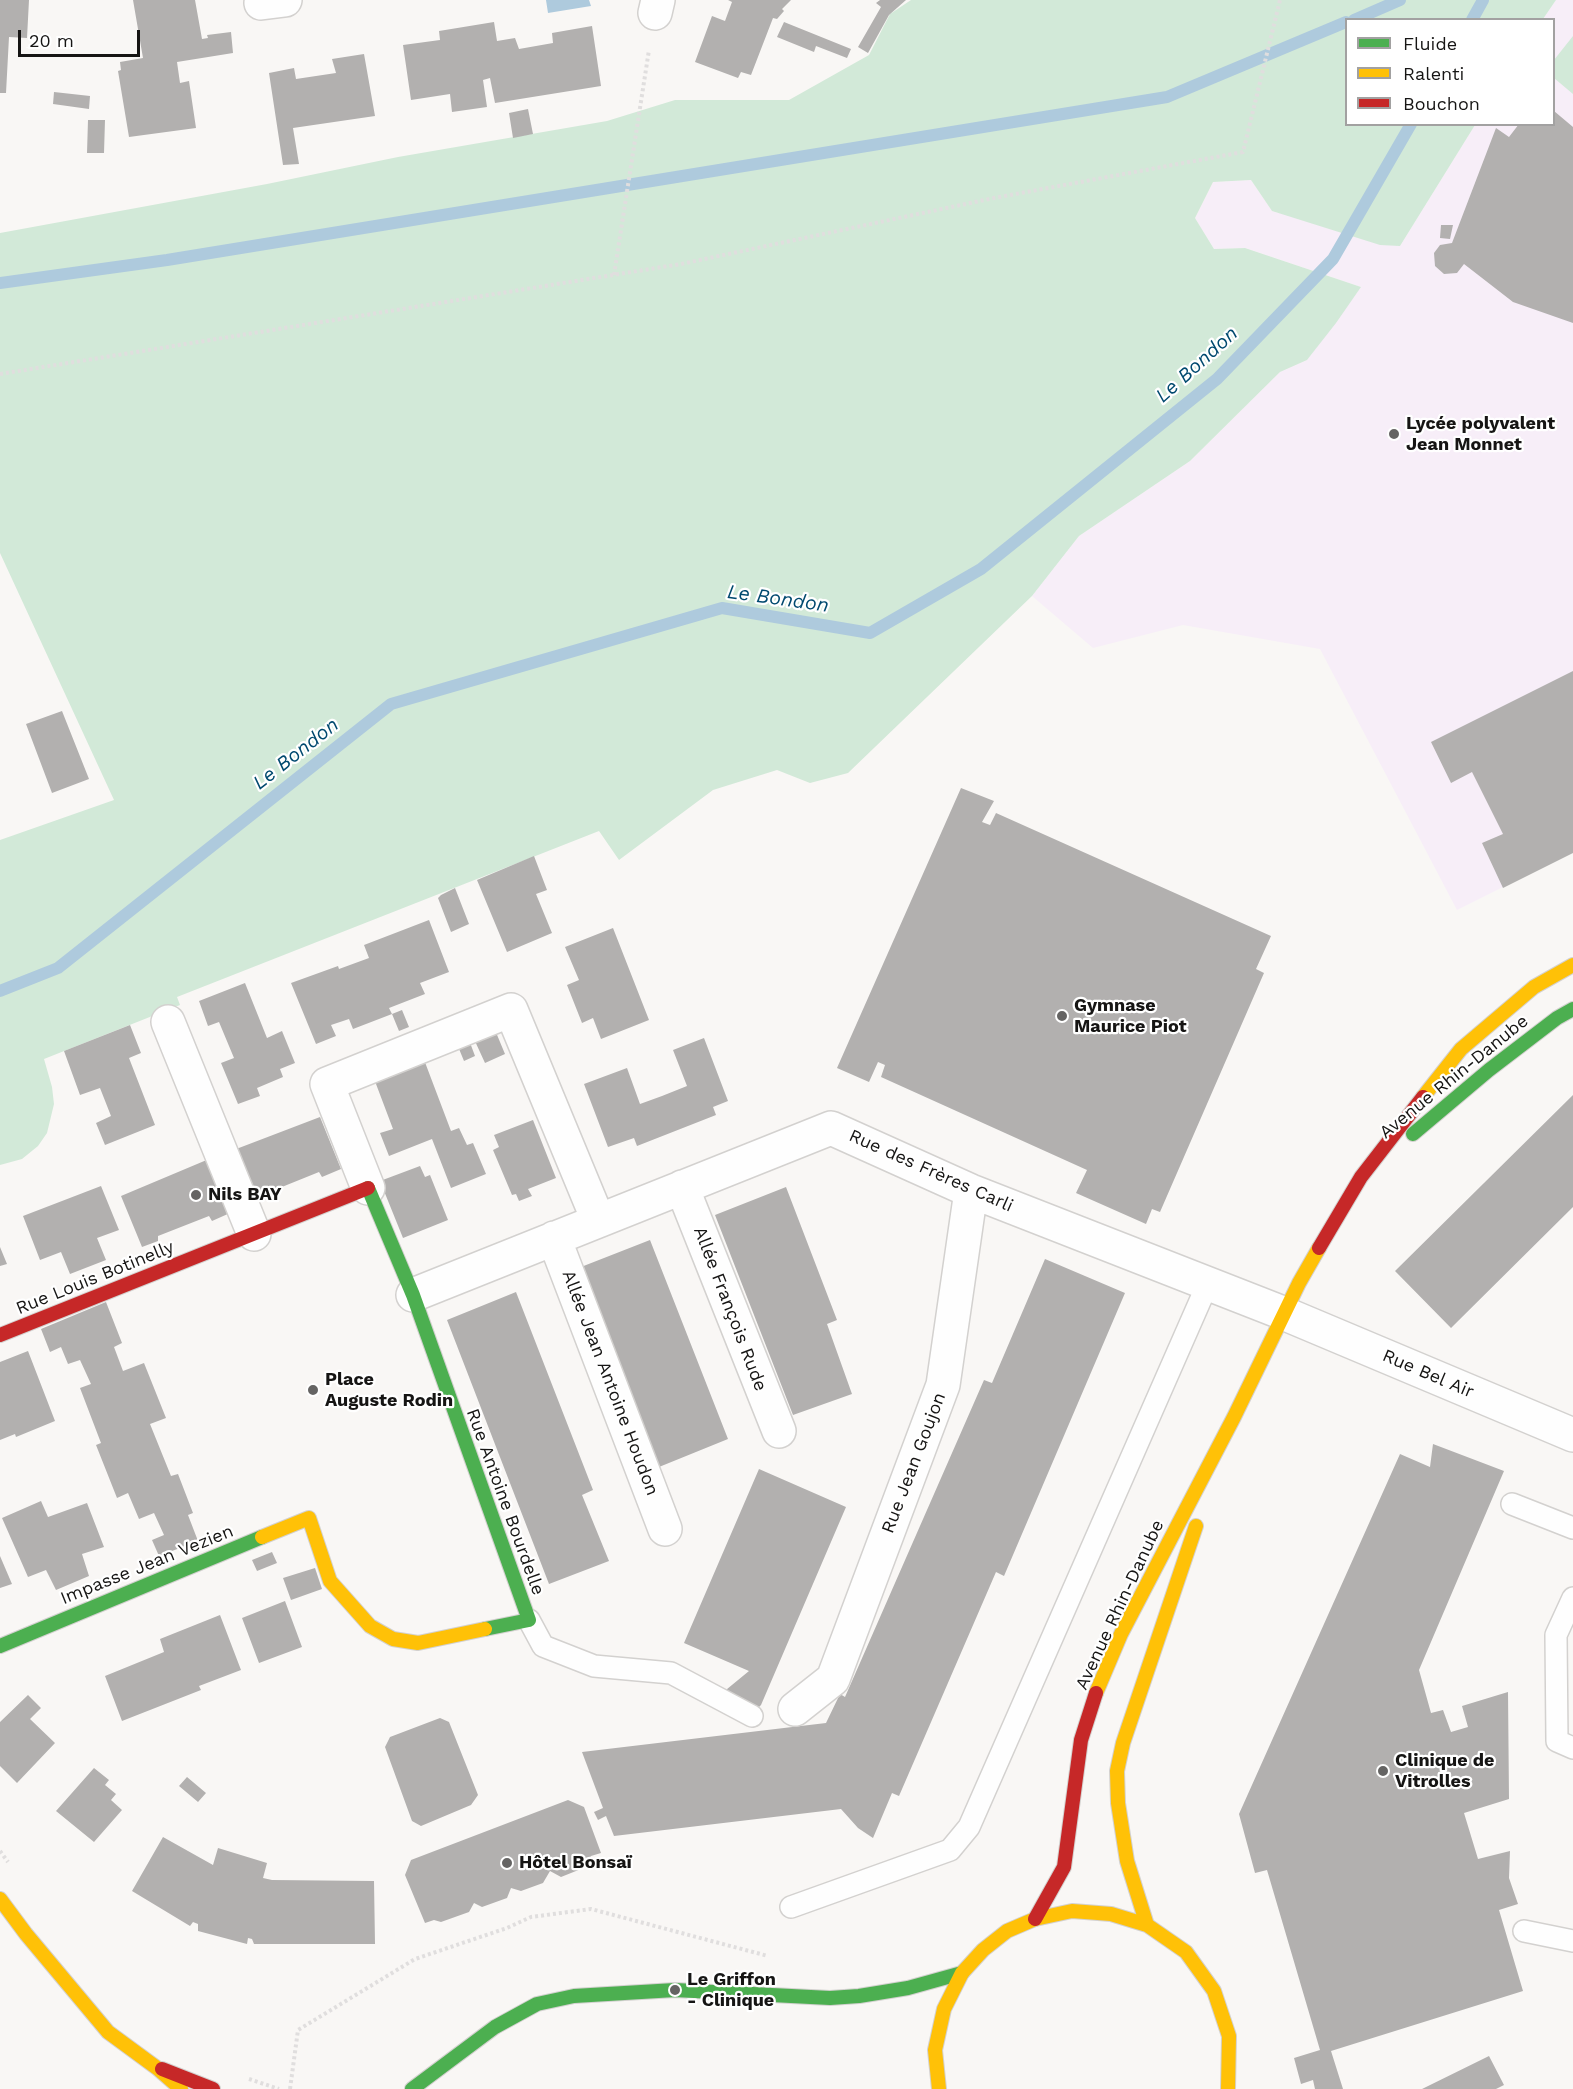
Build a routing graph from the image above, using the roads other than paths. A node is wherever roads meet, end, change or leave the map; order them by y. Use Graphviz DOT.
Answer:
graph roads {
  1 [pos="1573,965"];
  2 [pos="1573,1009"];
  3 [pos="168,1022"];
  4 [pos="1360,1177"];
  5 [pos="682,1187"];
  6 [pos="368,1188"];
  7 [pos="971,1191"];
  8 [pos="598,1220"];
  9 [pos="254,1234"];
  10 [pos="554,1238"];
  11 [pos="1208,1283"];
  12 [pos="413,1295"];
  13 [pos="1283,1312"];
  14 [pos="0,1335"];
  15 [pos="1234,1417"];
  16 [pos="778,1431"];
  17 [pos="1573,1435"];
  18 [pos="1512,1504"];
  19 [pos="309,1518"];
  20 [pos="1573,1528"];
  21 [pos="665,1529"];
  22 [pos="1573,1598"];
  23 [pos="528,1620"];
  24 [pos="0,1646"];
  25 [pos="795,1709"];
  26 [pos="752,1716"];
  27 [pos="1573,1748"];
  28 [pos="0,1899"];
  29 [pos="791,1907"];
  30 [pos="1035,1919"];
  31 [pos="1147,1925"];
  32 [pos="1524,1931"];
  33 [pos="1573,1941"];
  34 [pos="962,1973"];
  35 [pos="157,2068"];
  36 [pos="1230,2087"];
  37 [pos="181,2089"];
  38 [pos="213,2089"];
  39 [pos="412,2089"];
  40 [pos="939,2089"];
  1 -- 4 [label="street, Avenue Rhin-Danube"];
  2 -- 4 [label="street, Avenue Rhin-Danube"];
  3 -- 9 [label="street"];
  4 -- 13 [label="street, Avenue Rhin-Danube"];
  5 -- 7 [label="street, Rue des Frères Carli"];
  5 -- 8 [label="street, Rue des Frères Carli"];
  5 -- 16 [label="street, Allée François Rude"];
  6 -- 8 [label="street"];
  6 -- 9 [label="street"];
  6 -- 12 [label="street, Rue Antoine Bourdelle"];
  7 -- 11 [label="street, Rue des Frères Carli"];
  7 -- 25 [label="street, Rue Jean Goujon"];
  8 -- 10 [label="street, Rue des Frères Carli"];
  9 -- 14 [label="street, Rue Louis Botinelly"];
  10 -- 12 [label="street, Rue des Frères Carli"];
  10 -- 21 [label="street, Allée Jean Antoine Houdon"];
  11 -- 13 [label="street, Rue des Frères Carli"];
  11 -- 29 [label="lane"];
  12 -- 23 [label="street, Rue Antoine Bourdelle"];
  13 -- 15 [label="street, Avenue Rhin-Danube"];
  13 -- 17 [label="street, Rue Bel Air"];
  15 -- 30 [label="street, Avenue Rhin-Danube"];
  15 -- 31 [label="street, Avenue Rhin-Danube"];
  18 -- 20 [label="lane"];
  19 -- 23 [label="street, Rue Antoine Bourdelle"];
  19 -- 24 [label="street, Impasse Jean Vezien"];
  22 -- 27 [label="lane"];
  23 -- 26 [label="lane"];
  28 -- 35 [label="street"];
  30 -- 31 [label="street"];
  30 -- 34 [label="street"];
  31 -- 36 [label="street"];
  32 -- 33 [label="lane"];
  34 -- 39 [label="street"];
  34 -- 40 [label="street"];
  35 -- 37 [label="street"];
  35 -- 38 [label="street"];
}
